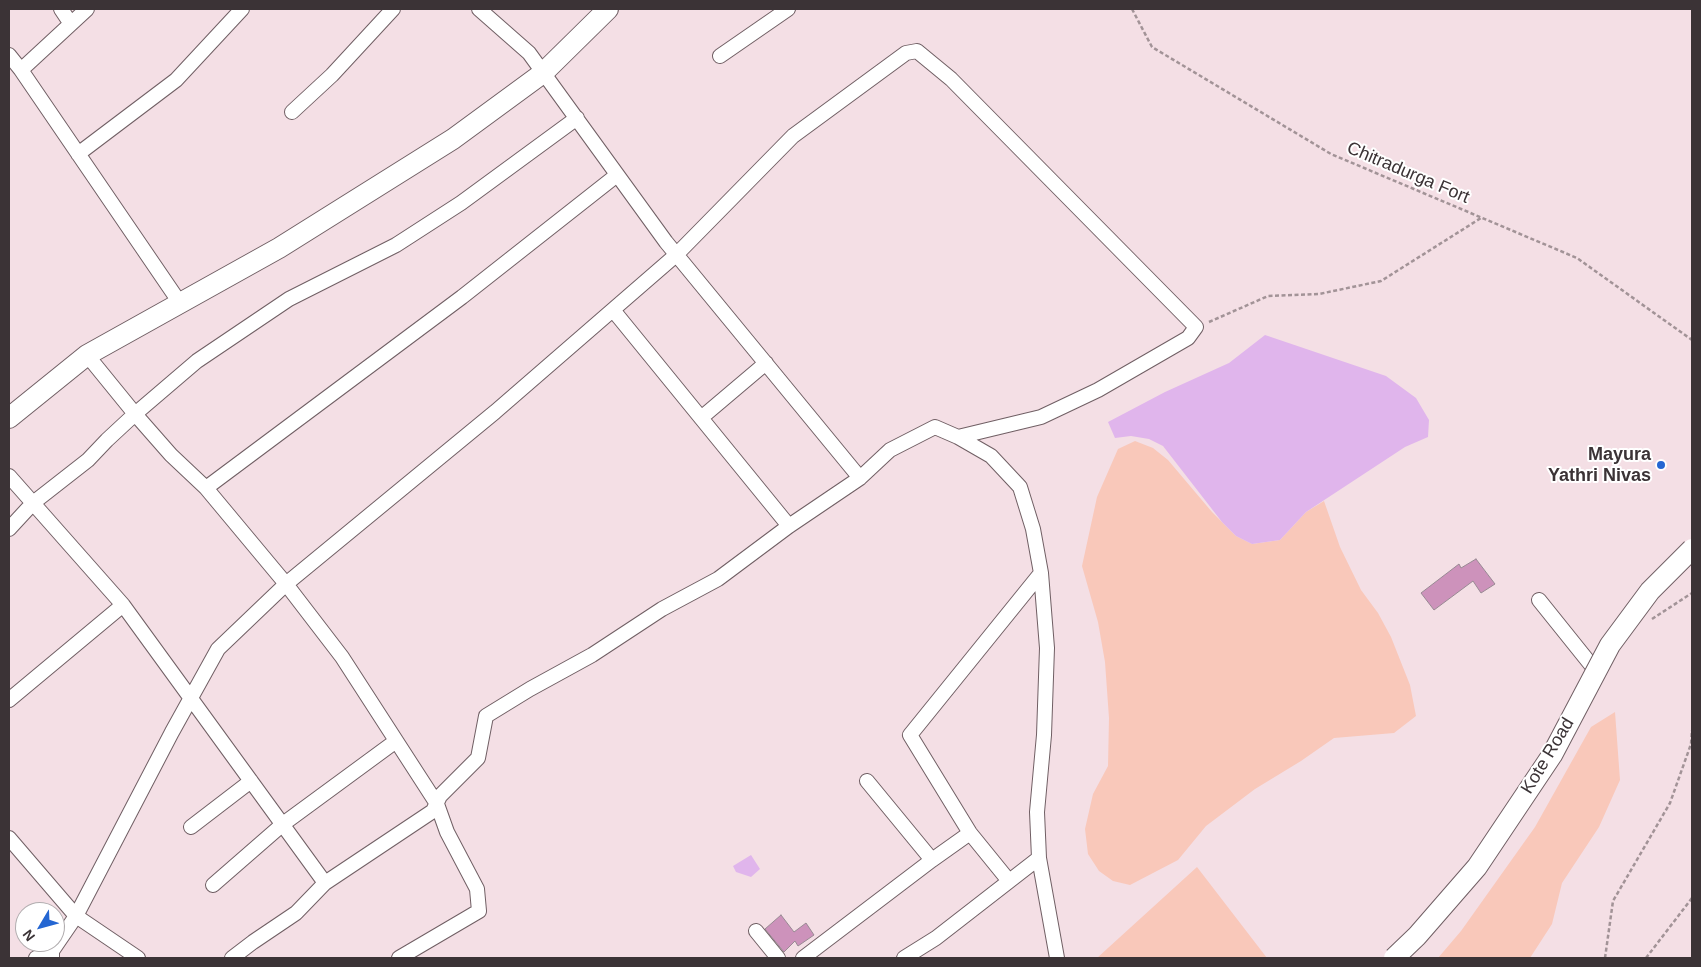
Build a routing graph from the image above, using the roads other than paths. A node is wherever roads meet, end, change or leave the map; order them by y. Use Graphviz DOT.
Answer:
graph roads {
  1 [pos="61,9"];
  2 [pos="87,9"];
  3 [pos="242,9"];
  4 [pos="393,9"];
  5 [pos="479,9"];
  6 [pos="608,9"];
  7 [pos="788,9"];
  8 [pos="71,24"];
  9 [pos="9,55"];
  10 [pos="720,56"];
  11 [pos="21,70"];
  12 [pos="543,73"];
  13 [pos="292,112"];
  14 [pos="577,118"];
  15 [pos="78,154"];
  16 [pos="618,175"];
  17 [pos="676,255"];
  18 [pos="180,303"];
  19 [pos="613,310"];
  20 [pos="87,354"];
  21 [pos="766,364"];
  22 [pos="135,414"];
  23 [pos="9,418"];
  24 [pos="701,418"];
  25 [pos="958,437"];
  26 [pos="9,476"];
  27 [pos="860,478"];
  28 [pos="206,488"];
  29 [pos="34,504"];
  30 [pos="789,526"];
  31 [pos="9,529"];
  32 [pos="1692,549"];
  33 [pos="1041,573"];
  34 [pos="286,584"];
  35 [pos="1539,600"];
  36 [pos="123,604"];
  37 [pos="1596,671"];
  38 [pos="191,697"];
  39 [pos="9,700"];
  40 [pos="396,741"];
  41 [pos="252,780"];
  42 [pos="868,781"];
  43 [pos="437,804"];
  44 [pos="283,825"];
  45 [pos="191,827"];
  46 [pos="970,833"];
  47 [pos="9,838"];
  48 [pos="1039,858"];
  49 [pos="932,860"];
  50 [pos="1009,881"];
  51 [pos="325,883"];
  52 [pos="214,885"];
  53 [pos="76,916"];
  54 [pos="756,931"];
  55 [pos="52,955"];
  56 [pos="36,958"];
  57 [pos="138,958"];
  58 [pos="232,958"];
  59 [pos="399,958"];
  60 [pos="778,958"];
  61 [pos="804,958"];
  62 [pos="904,958"];
  63 [pos="1057,958"];
  64 [pos="1394,958"];
  1 -- 8 [label="street"];
  2 -- 8 [label="street"];
  3 -- 15 [label="street"];
  4 -- 13 [label="street"];
  5 -- 12 [label="street"];
  6 -- 12 [label="street"];
  7 -- 10 [label="street"];
  8 -- 11 [label="street"];
  9 -- 11 [label="street"];
  11 -- 15 [label="street"];
  12 -- 14 [label="street"];
  12 -- 18 [label="street"];
  14 -- 16 [label="street"];
  14 -- 22 [label="street"];
  15 -- 18 [label="street"];
  16 -- 17 [label="street"];
  16 -- 28 [label="street"];
  17 -- 19 [label="street"];
  17 -- 21 [label="street"];
  17 -- 25 [label="street"];
  18 -- 20 [label="street"];
  19 -- 24 [label="street"];
  19 -- 34 [label="street"];
  20 -- 22 [label="street"];
  20 -- 23 [label="street"];
  21 -- 24 [label="street"];
  21 -- 27 [label="street"];
  22 -- 28 [label="street"];
  22 -- 29 [label="street"];
  24 -- 30 [label="street"];
  25 -- 27 [label="street"];
  25 -- 33 [label="street"];
  26 -- 29 [label="street"];
  27 -- 30 [label="street"];
  28 -- 34 [label="street"];
  29 -- 31 [label="street"];
  29 -- 36 [label="street"];
  30 -- 43 [label="street"];
  32 -- 37 [label="street, Kote Road, bridge"];
  33 -- 46 [label="street"];
  33 -- 48 [label="street"];
  34 -- 38 [label="street"];
  34 -- 40 [label="street"];
  35 -- 37 [label="street"];
  36 -- 38 [label="street"];
  36 -- 39 [label="street"];
  37 -- 64 [label="street, Kote Road, bridge"];
  38 -- 41 [label="street"];
  38 -- 53 [label="street"];
  40 -- 43 [label="street"];
  40 -- 44 [label="street"];
  41 -- 44 [label="street"];
  41 -- 45 [label="street"];
  42 -- 49 [label="street"];
  43 -- 51 [label="street"];
  43 -- 59 [label="street"];
  44 -- 51 [label="street"];
  44 -- 52 [label="street"];
  46 -- 49 [label="street"];
  46 -- 50 [label="street"];
  47 -- 53 [label="street"];
  48 -- 50 [label="street"];
  48 -- 63 [label="street"];
  49 -- 61 [label="street"];
  50 -- 62 [label="street"];
  51 -- 58 [label="street"];
  53 -- 55 [label="street"];
  53 -- 57 [label="street"];
  54 -- 60 [label="street"];
  55 -- 56 [label="street"];
}
